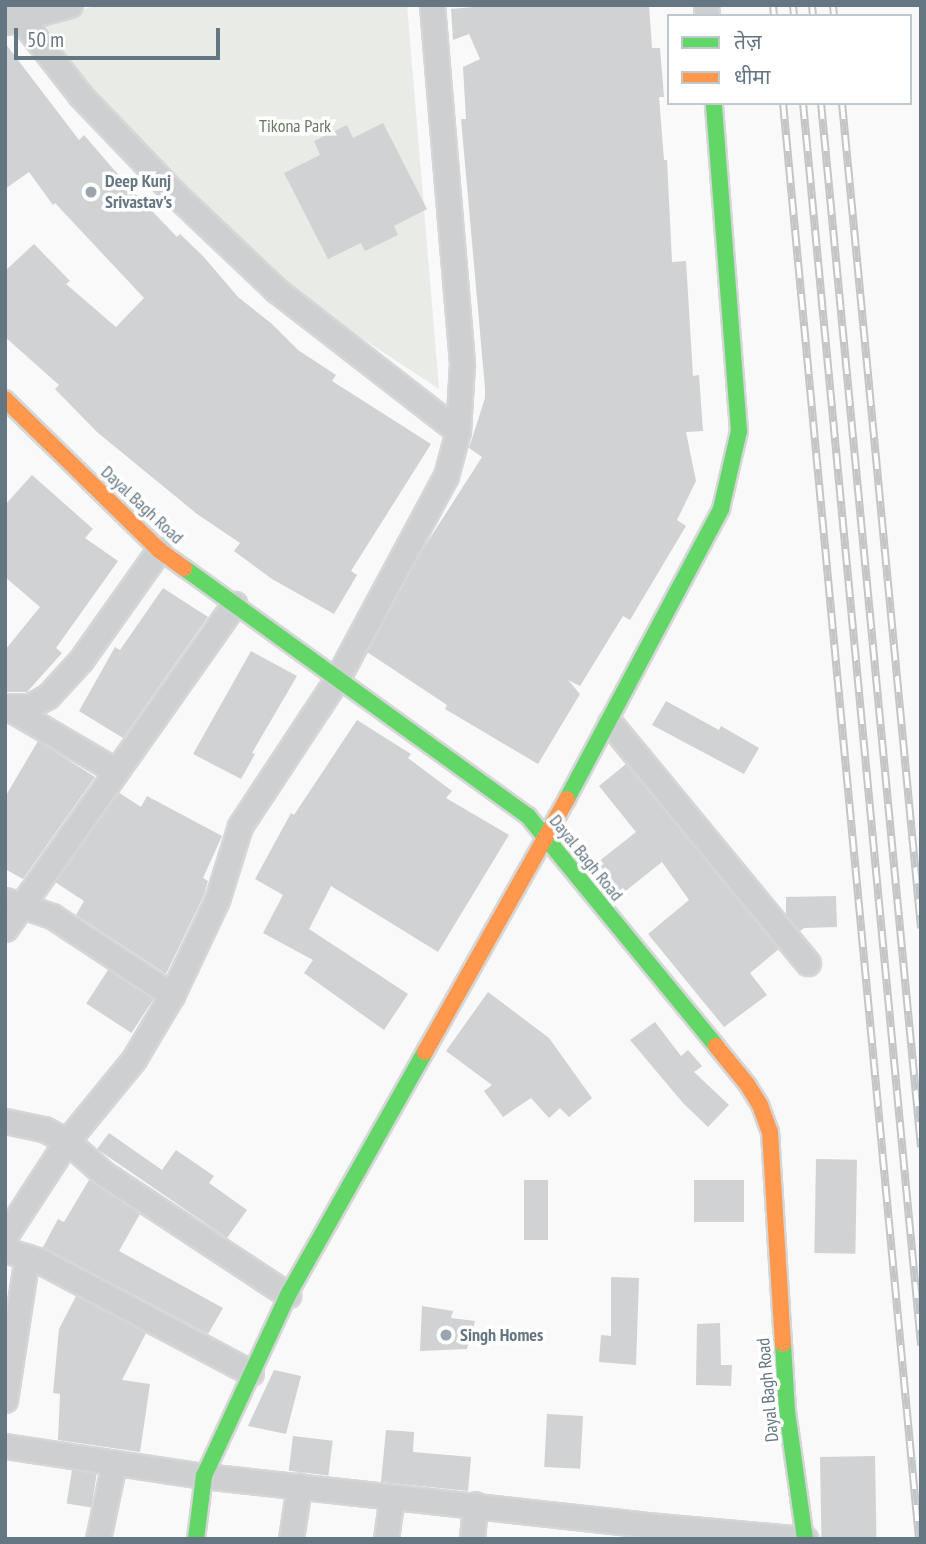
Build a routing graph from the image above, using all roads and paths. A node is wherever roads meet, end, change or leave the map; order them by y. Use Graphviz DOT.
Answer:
graph roads {
  1 [pos="71,5"];
  2 [pos="432,5"];
  3 [pos="13,15"];
  4 [pos="714,105"];
  5 [pos="5,399"];
  6 [pos="458,431"];
  7 [pos="159,550"];
  8 [pos="234,604"];
  9 [pos="337,680"];
  10 [pos="5,706"];
  11 [pos="610,723"];
  12 [pos="116,771"];
  13 [pos="545,839"];
  14 [pos="14,903"];
  15 [pos="5,929"];
  16 [pos="808,963"];
  17 [pos="172,995"];
  18 [pos="5,1121"];
  19 [pos="67,1141"];
  20 [pos="5,1236"];
  21 [pos="16,1254"];
  22 [pos="288,1295"];
  23 [pos="251,1373"];
  24 [pos="5,1400"];
  25 [pos="5,1446"];
  26 [pos="114,1463"];
  27 [pos="204,1476"];
  28 [pos="299,1486"];
  29 [pos="392,1496"];
  30 [pos="475,1504"];
  31 [pos="586,1529"];
  32 [pos="655,1532"];
  33 [pos="732,1536"];
  34 [pos="98,1539"];
  35 [pos="196,1539"];
  36 [pos="291,1539"];
  37 [pos="386,1539"];
  38 [pos="472,1539"];
  39 [pos="805,1539"];
  1 -- 3 [label="street"];
  2 -- 6 [label="street"];
  3 -- 6 [label="street"];
  4 -- 11 [label="street"];
  5 -- 7 [label="street, Dayal Bagh Road"];
  6 -- 9 [label="street"];
  7 -- 8 [label="street, Dayal Bagh Road"];
  7 -- 10 [label="street"];
  8 -- 9 [label="street, Dayal Bagh Road"];
  8 -- 12 [label="street"];
  9 -- 13 [label="street, Dayal Bagh Road"];
  9 -- 17 [label="street"];
  10 -- 12 [label="street"];
  11 -- 13 [label="street"];
  11 -- 16 [label="street"];
  12 -- 14 [label="street"];
  13 -- 22 [label="street"];
  13 -- 39 [label="street, Dayal Bagh Road"];
  14 -- 15 [label="street"];
  14 -- 17 [label="street"];
  17 -- 19 [label="street"];
  18 -- 19 [label="street"];
  19 -- 20 [label="street"];
  19 -- 22 [label="street"];
  21 -- 23 [label="street"];
  21 -- 24 [label="street"];
  22 -- 23 [label="street"];
  23 -- 27 [label="street"];
  25 -- 26 [label="street"];
  26 -- 27 [label="street"];
  26 -- 34 [label="street"];
  27 -- 28 [label="street"];
  27 -- 35 [label="street"];
  28 -- 29 [label="street"];
  28 -- 36 [label="street"];
  29 -- 30 [label="street"];
  29 -- 37 [label="street"];
  30 -- 31 [label="street"];
  30 -- 38 [label="street"];
  31 -- 32 [label="street"];
  32 -- 33 [label="street"];
  33 -- 39 [label="street"];
}
